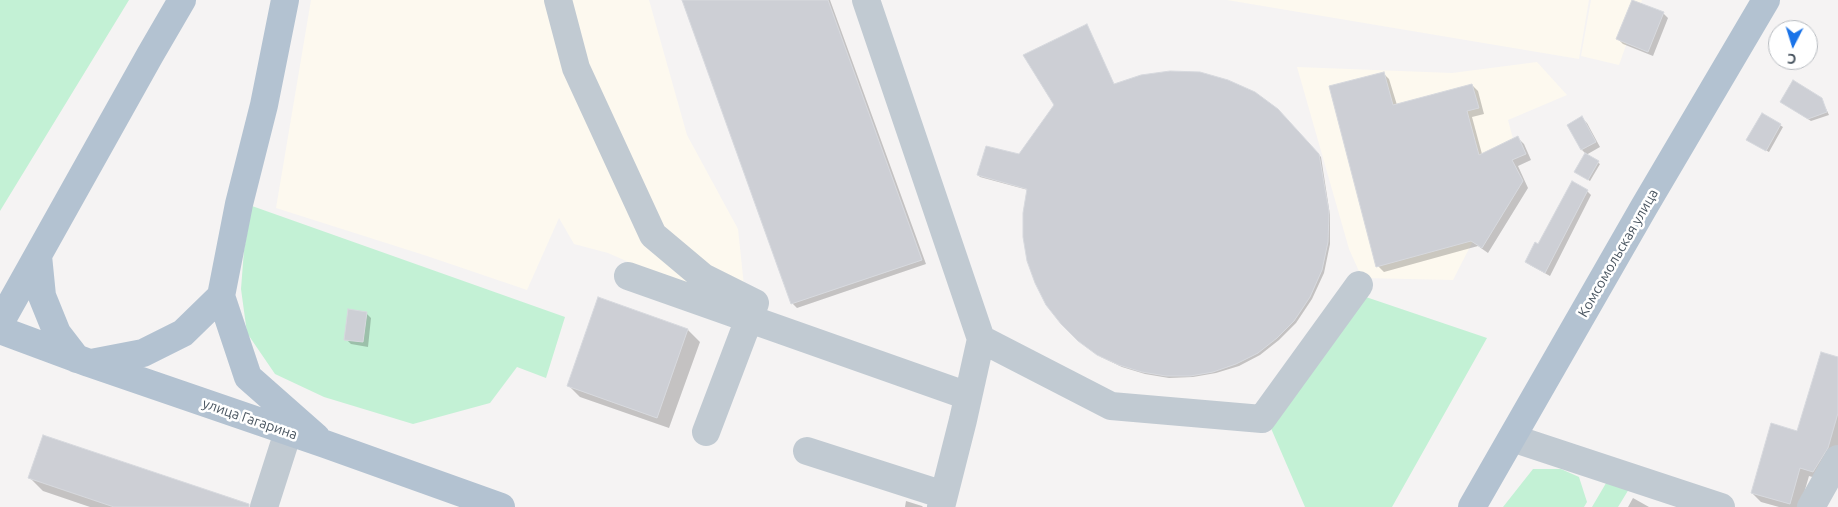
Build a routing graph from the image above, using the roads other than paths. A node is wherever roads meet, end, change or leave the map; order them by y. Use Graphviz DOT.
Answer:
graph roads {
  1 [pos="182,0"];
  2 [pos="285,0"];
  3 [pos="558,0"];
  4 [pos="866,0"];
  5 [pos="1766,0"];
  6 [pos="38,256"];
  7 [pos="628,276"];
  8 [pos="1359,285"];
  9 [pos="221,296"];
  10 [pos="750,319"];
  11 [pos="0,323"];
  12 [pos="0,330"];
  13 [pos="981,339"];
  14 [pos="83,361"];
  15 [pos="968,396"];
  16 [pos="288,432"];
  17 [pos="706,432"];
  18 [pos="1512,438"];
  19 [pos="325,444"];
  20 [pos="807,452"];
  21 [pos="1838,459"];
  22 [pos="942,501"];
  23 [pos="264,507"];
  24 [pos="501,507"];
  25 [pos="1472,507"];
  26 [pos="1721,507"];
  27 [pos="1811,507"];
  1 -- 6 [label="main road"];
  2 -- 9 [label="main road"];
  3 -- 10 [label="lane"];
  4 -- 13 [label="lane"];
  5 -- 18 [label="main road, Комсомольская улица"];
  6 -- 11 [label="main road"];
  6 -- 14 [label="main road"];
  7 -- 10 [label="lane"];
  8 -- 13 [label="lane"];
  9 -- 14 [label="main road"];
  9 -- 19 [label="main road"];
  10 -- 15 [label="lane"];
  10 -- 17 [label="lane"];
  12 -- 14 [label="main road, улица Гагарина"];
  13 -- 15 [label="lane"];
  14 -- 16 [label="main road, улица Гагарина"];
  15 -- 22 [label="lane"];
  16 -- 19 [label="main road, улица Гагарина"];
  16 -- 23 [label="lane"];
  18 -- 25 [label="main road, Комсомольская улица"];
  18 -- 26 [label="lane"];
  19 -- 24 [label="main road, улица Гагарина"];
  20 -- 22 [label="lane"];
  21 -- 27 [label="lane"];
}
